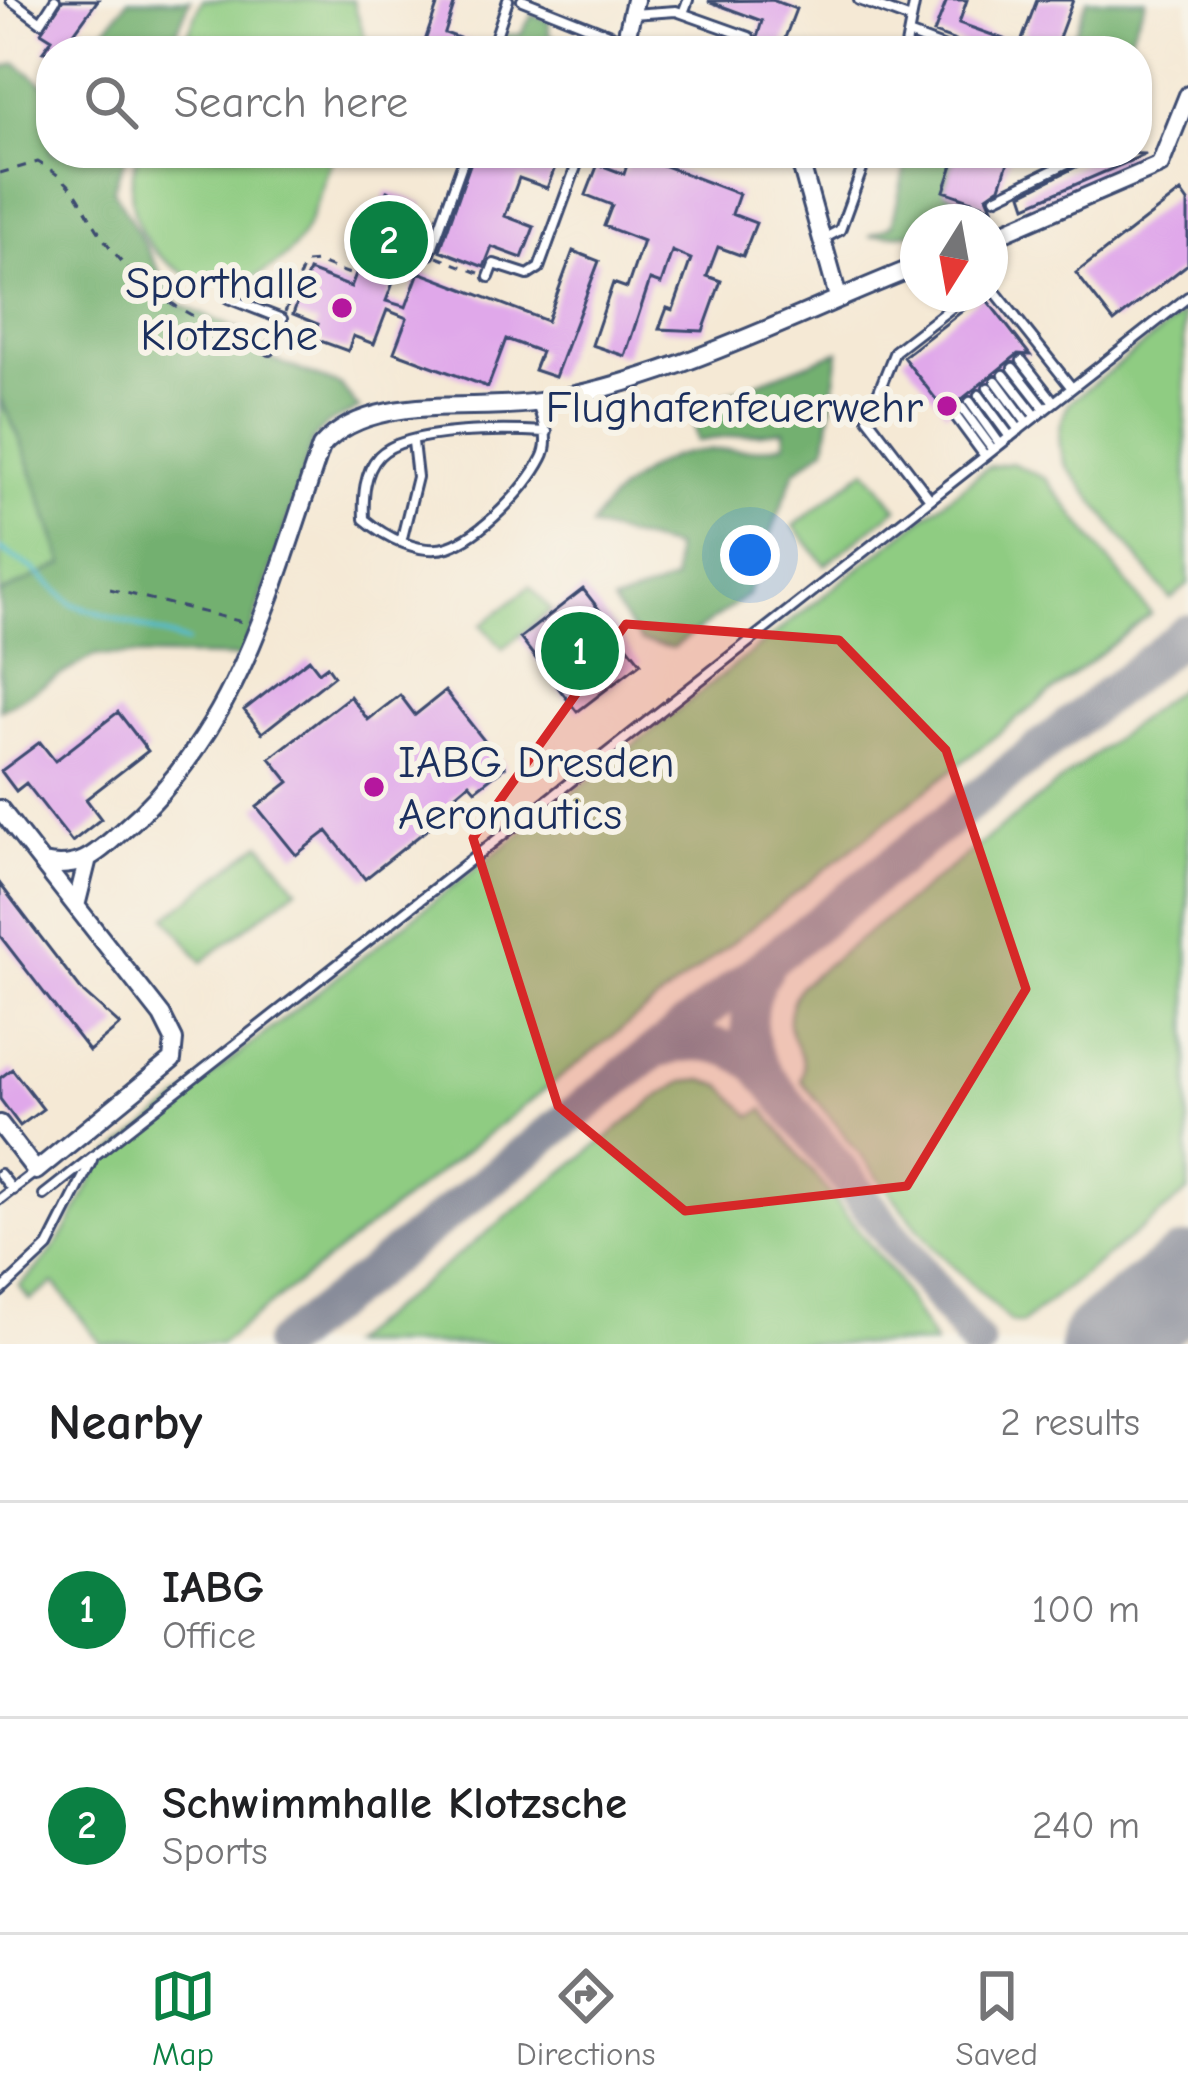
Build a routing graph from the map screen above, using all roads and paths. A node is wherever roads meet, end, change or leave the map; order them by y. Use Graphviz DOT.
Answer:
graph roads {
  1 [pos="11,0"];
  2 [pos="56,0"];
  3 [pos="508,0"];
  4 [pos="522,0"];
  5 [pos="688,0"];
  6 [pos="859,0"];
  7 [pos="915,0"];
  8 [pos="877,3"];
  9 [pos="633,7"];
  10 [pos="683,14"];
  11 [pos="908,18"];
  12 [pos="911,35"];
  13 [pos="495,36"];
  14 [pos="601,36"];
  15 [pos="744,36"];
  16 [pos="1188,95"];
  17 [pos="36,163"];
  18 [pos="48,168"];
  19 [pos="461,168"];
  20 [pos="575,168"];
  21 [pos="802,168"];
  22 [pos="863,168"];
  23 [pos="1058,168"];
  24 [pos="0,173"];
  25 [pos="995,199"];
  26 [pos="1008,230"];
  27 [pos="822,239"];
  28 [pos="430,254"];
  29 [pos="900,273"];
  30 [pos="355,276"];
  31 [pos="489,277"];
  32 [pos="838,297"];
  33 [pos="1188,297"];
  34 [pos="228,298"];
  35 [pos="1008,308"];
  36 [pos="946,312"];
  37 [pos="282,319"];
  38 [pos="254,344"];
  39 [pos="271,350"];
  40 [pos="1005,375"];
  41 [pos="1072,388"];
  42 [pos="537,403"];
  43 [pos="966,405"];
  44 [pos="1049,406"];
  45 [pos="1028,423"];
  46 [pos="547,432"];
  47 [pos="1010,437"];
  48 [pos="413,442"];
  49 [pos="993,450"];
  50 [pos="930,500"];
  51 [pos="401,542"];
  52 [pos="110,589"];
  53 [pos="261,629"];
  54 [pos="0,809"];
  55 [pos="87,862"];
  56 [pos="43,863"];
  57 [pos="76,906"];
  58 [pos="0,1124"];
  59 [pos="93,1159"];
  60 [pos="36,1171"];
  61 [pos="0,1174"];
  62 [pos="13,1190"];
  63 [pos="44,1196"];
  64 [pos="0,1199"];
  65 [pos="0,1292"];
  1 -- 2 [label="lane"];
  3 -- 13 [label="lane"];
  4 -- 14 [label="lane"];
  5 -- 10 [label="lane"];
  6 -- 8 [label="lane"];
  7 -- 11 [label="lane"];
  8 -- 11 [label="lane"];
  9 -- 10 [label="lane"];
  10 -- 15 [label="lane"];
  11 -- 12 [label="lane"];
  16 -- 26 [label="street"];
  17 -- 24 [label="path"];
  18 -- 38 [label="path"];
  19 -- 28 [label="lane"];
  20 -- 31 [label="lane"];
  21 -- 27 [label="street"];
  22 -- 27 [label="lane"];
  23 -- 25 [label="lane"];
  27 -- 32 [label="street"];
  28 -- 31 [label="path"];
  29 -- 32 [label="street"];
  30 -- 37 [label="path"];
  32 -- 42 [label="street"];
  33 -- 41 [label="lane"];
  34 -- 37 [label="lane"];
  35 -- 41 [label="lane"];
  36 -- 50 [label="lane"];
  37 -- 39 [label="lane"];
  40 -- 44 [label="lane"];
  40 -- 45 [label="lane"];
  40 -- 45 [label="lane"];
  41 -- 44 [label="lane"];
  42 -- 46 [label="lane"];
  42 -- 53 [label="street"];
  43 -- 47 [label="lane"];
  43 -- 49 [label="lane"];
  43 -- 49 [label="lane"];
  44 -- 45 [label="lane"];
  45 -- 47 [label="lane"];
  46 -- 48 [label="lane"];
  46 -- 51 [label="lane"];
  47 -- 49 [label="lane"];
  48 -- 51 [label="lane"];
  48 -- 51 [label="lane"];
  49 -- 50 [label="lane"];
  50 -- 59 [label="lane"];
  52 -- 53 [label="path"];
  53 -- 55 [label="street"];
  54 -- 56 [label="street"];
  55 -- 56 [label="street"];
  55 -- 57 [label="street"];
  56 -- 57 [label="street"];
  57 -- 60 [label="street"];
  58 -- 60 [label="street"];
  59 -- 63 [label="lane"];
  59 -- 65 [label="lane"];
  60 -- 62 [label="lane"];
  61 -- 62 [label="lane"];
  62 -- 64 [label="lane"];
}
